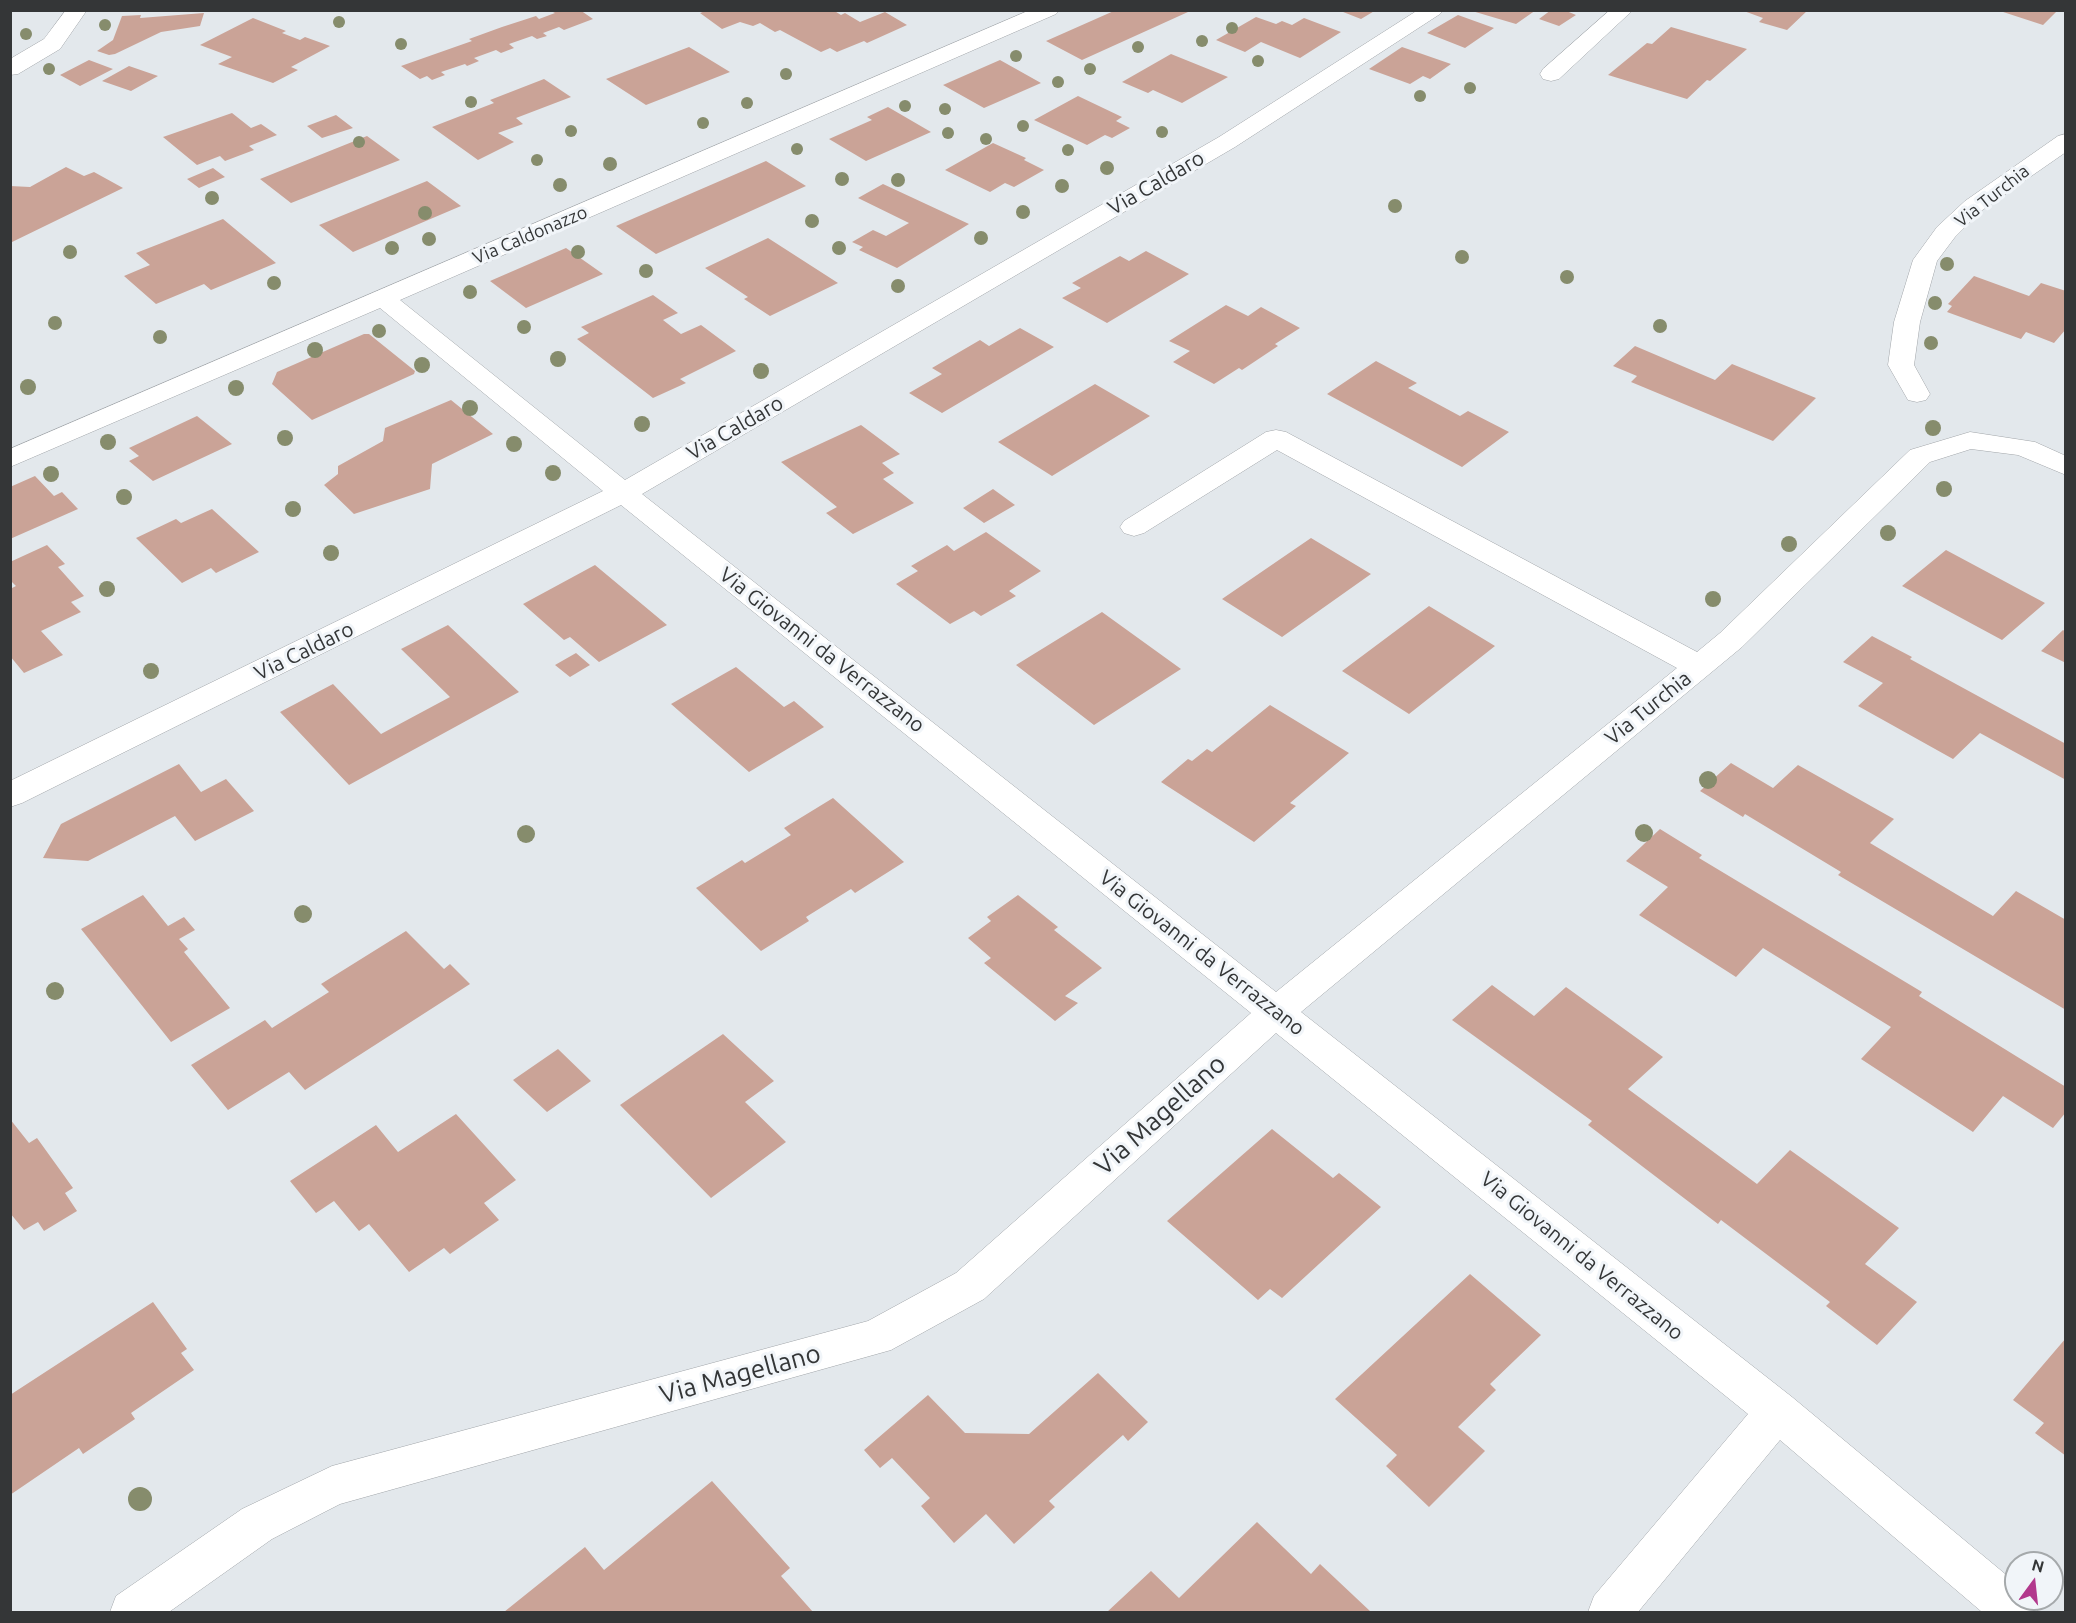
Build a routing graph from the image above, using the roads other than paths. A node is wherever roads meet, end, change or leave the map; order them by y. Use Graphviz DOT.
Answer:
graph roads {
  1 [pos="76,10"];
  2 [pos="1049,10"];
  3 [pos="1433,10"];
  4 [pos="1623,10"];
  5 [pos="10,69"];
  6 [pos="1551,74"];
  7 [pos="2066,141"];
  8 [pos="384,299"];
  9 [pos="1917,394"];
  10 [pos="10,459"];
  11 [pos="2066,467"];
  12 [pos="623,493"];
  13 [pos="1134,528"];
  14 [pos="1699,666"];
  15 [pos="10,795"];
  16 [pos="1277,1011"];
  17 [pos="1777,1411"];
  18 [pos="132,1612"];
  19 [pos="1610,1612"];
  20 [pos="2016,1612"];
  1 -- 5 [label="street"];
  2 -- 8 [label="street, Via Caldonazzo"];
  3 -- 12 [label="street, Via Caldaro"];
  4 -- 6 [label="street"];
  7 -- 9 [label="street, Via Turchia"];
  8 -- 10 [label="street, Via Caldonazzo"];
  8 -- 12 [label="street, Via Giovanni da Verrazzano"];
  11 -- 14 [label="street, Via Turchia"];
  12 -- 15 [label="street, Via Caldaro"];
  12 -- 16 [label="street, Via Giovanni da Verrazzano"];
  13 -- 14 [label="street"];
  14 -- 16 [label="street, Via Turchia"];
  16 -- 17 [label="street, Via Giovanni da Verrazzano"];
  16 -- 18 [label="street, Via Magellano"];
  17 -- 19 [label="street"];
  17 -- 20 [label="street, Via Giovanni da Verrazzano"];
}
